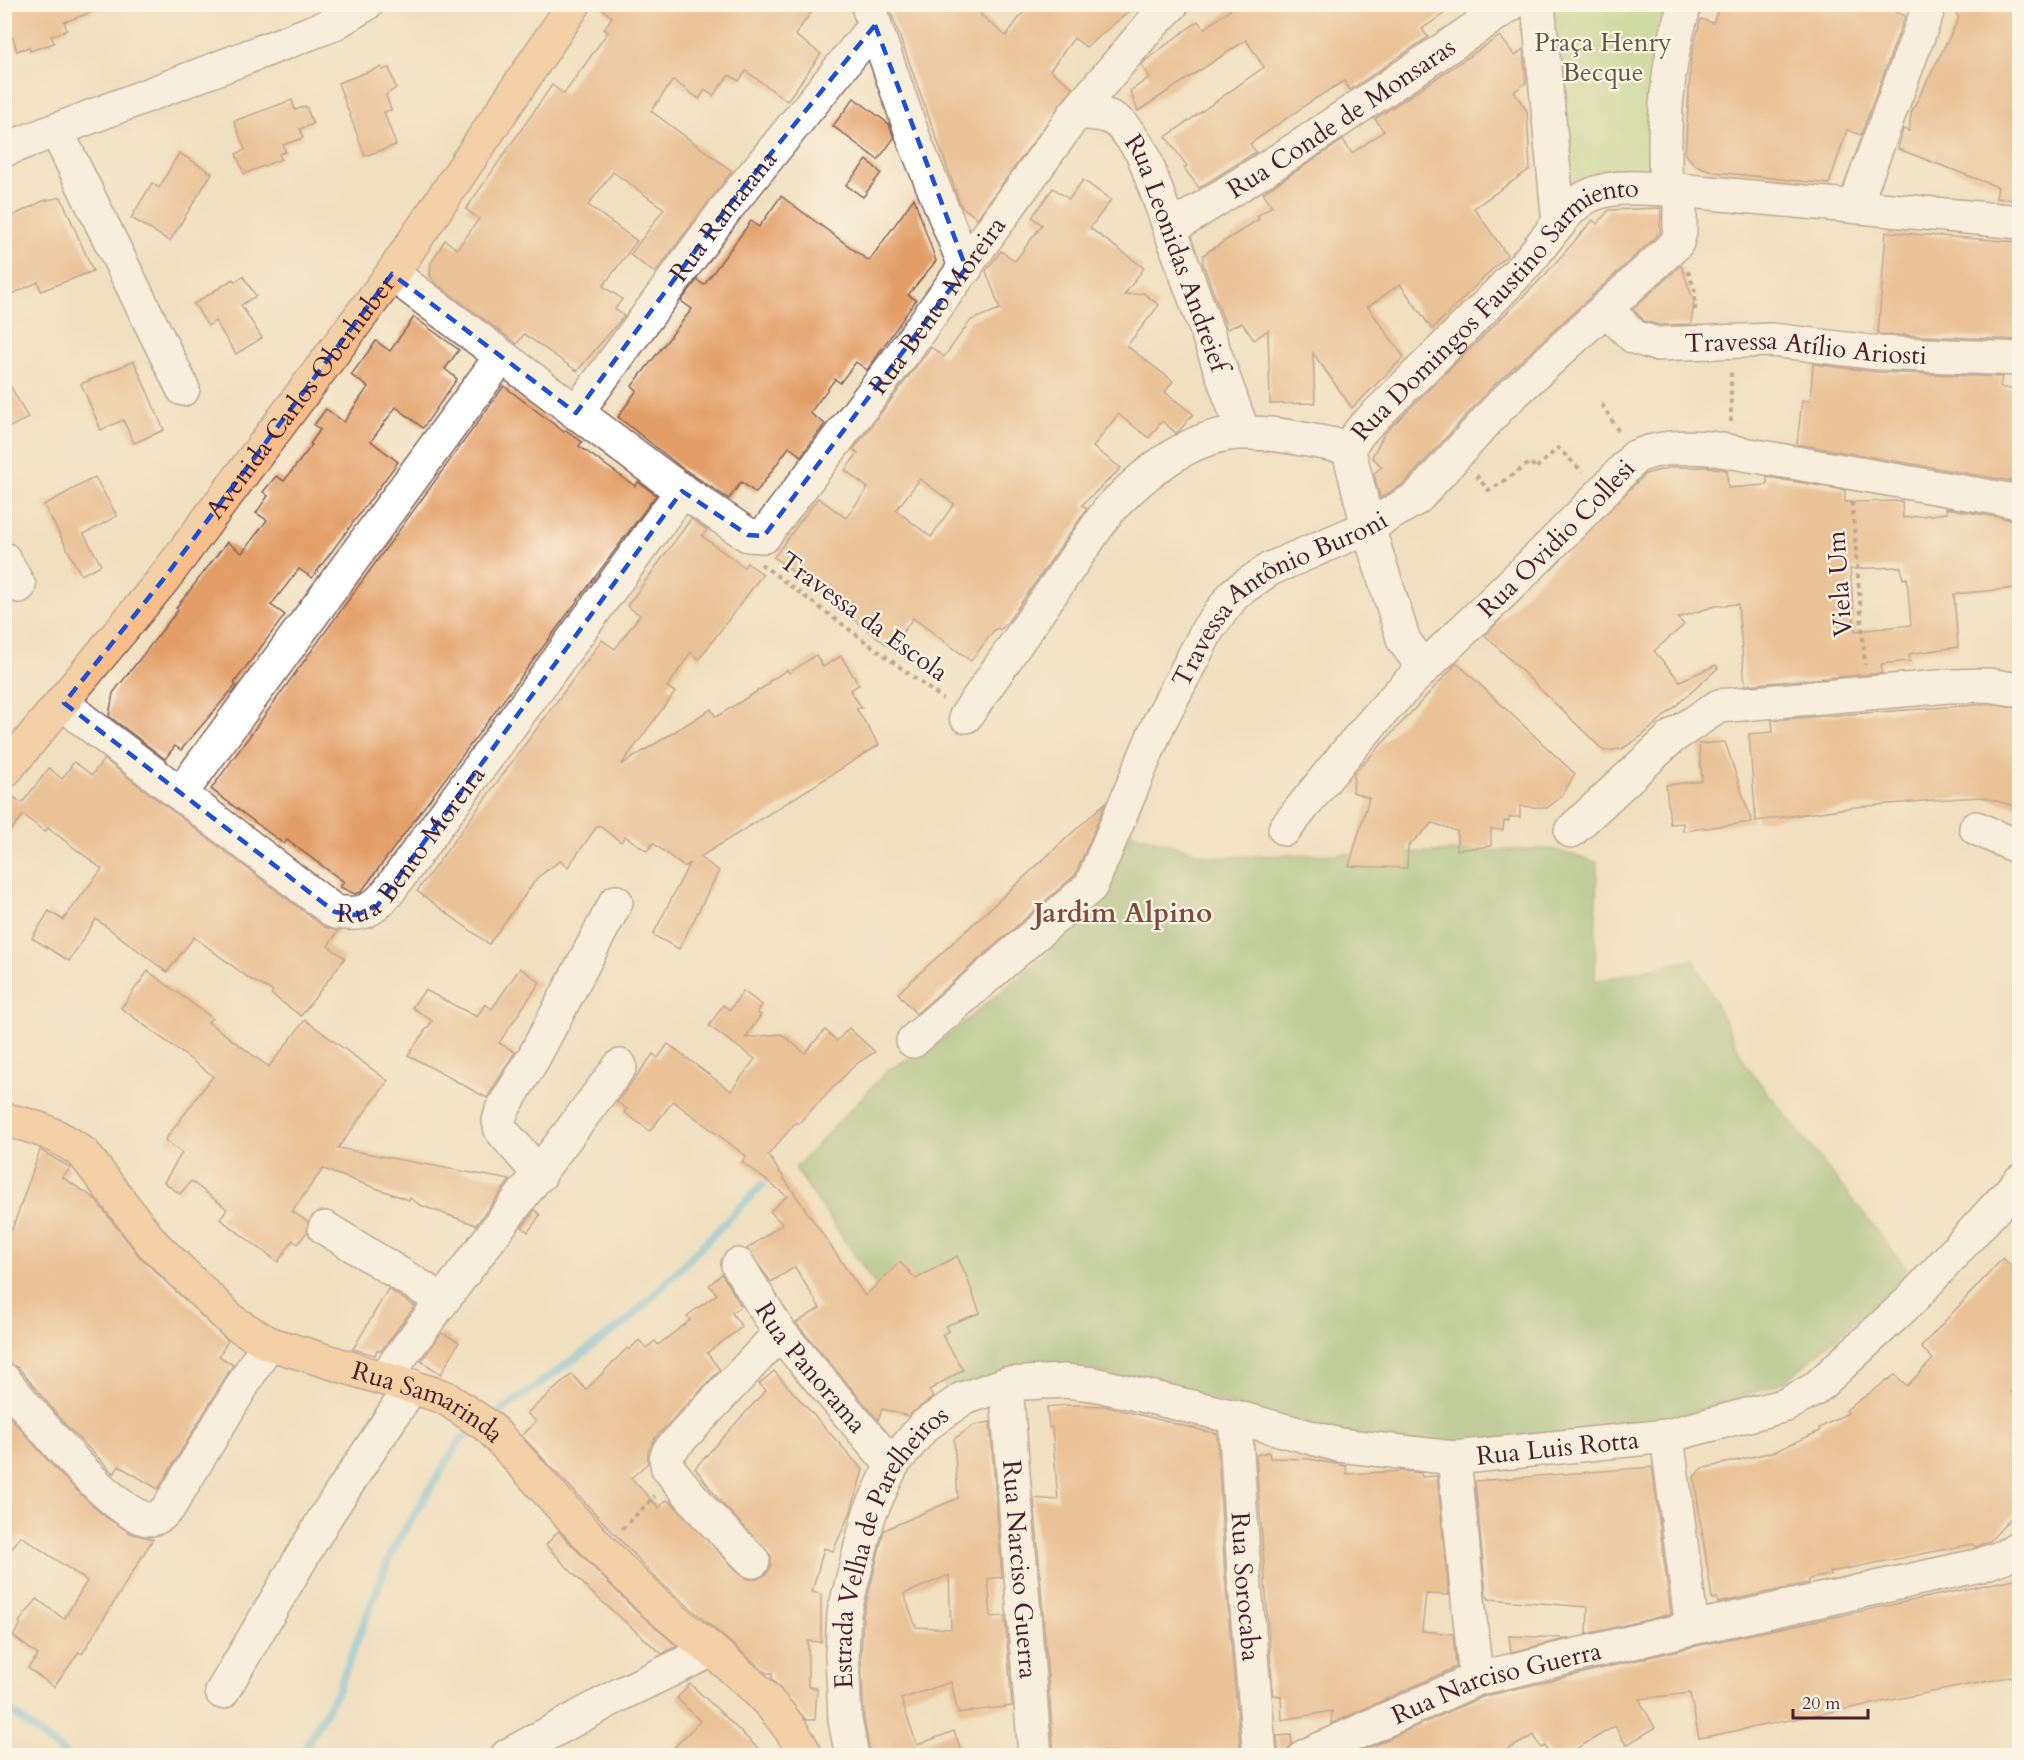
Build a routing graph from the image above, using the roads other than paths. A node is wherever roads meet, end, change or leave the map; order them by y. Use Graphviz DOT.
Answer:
graph roads {
  1 [pos="366,4"];
  2 [pos="574,4"];
  3 [pos="1172,4"];
  4 [pos="1511,4"];
  5 [pos="1538,4"];
  6 [pos="1684,4"];
  7 [pos="1930,4"];
  8 [pos="871,15"];
  9 [pos="1076,113"];
  10 [pos="56,130"];
  11 [pos="4,150"];
  12 [pos="1673,190"];
  13 [pos="1855,205"];
  14 [pos="2019,222"];
  15 [pos="1559,224"];
  16 [pos="1170,229"];
  17 [pos="966,268"];
  18 [pos="392,274"];
  19 [pos="1606,309"];
  20 [pos="501,357"];
  21 [pos="2019,359"];
  22 [pos="183,389"];
  23 [pos="576,412"];
  24 [pos="1243,432"];
  25 [pos="1348,447"];
  26 [pos="682,491"];
  27 [pos="2019,502"];
  28 [pos="1368,527"];
  29 [pos="1424,668"];
  30 [pos="2019,690"];
  31 [pos="64,703"];
  32 [pos="966,716"];
  33 [pos="4,772"];
  34 [pos="181,793"];
  35 [pos="1976,828"];
  36 [pos="1285,829"];
  37 [pos="1571,831"];
  38 [pos="2019,848"];
  39 [pos="616,902"];
  40 [pos="913,1041"];
  41 [pos="620,1066"];
  42 [pos="4,1120"];
  43 [pos="540,1175"];
  44 [pos="2019,1181"];
  45 [pos="325,1228"];
  46 [pos="738,1265"];
  47 [pos="442,1300"];
  48 [pos="780,1333"];
  49 [pos="268,1343"];
  50 [pos="4,1380"];
  51 [pos="398,1382"];
  52 [pos="1006,1384"];
  53 [pos="1235,1417"];
  54 [pos="1667,1436"];
  55 [pos="1454,1458"];
  56 [pos="892,1465"];
  57 [pos="2019,1546"];
  58 [pos="753,1561"];
  59 [pos="1692,1628"];
  60 [pos="710,1651"];
  61 [pos="1476,1679"];
  62 [pos="222,1692"];
  63 [pos="507,1755"];
  64 [pos="806,1755"];
  65 [pos="852,1755"];
  66 [pos="1035,1755"];
  67 [pos="1260,1755"];
  68 [pos="1305,1755"];
  1 -- 10 [label="street"];
  2 -- 18 [label="main road, Avenida Carlos Oberhuber"];
  3 -- 9 [label="street, Rua Bento Moreira"];
  4 -- 16 [label="street, Rua Conde de Monsaras"];
  5 -- 15 [label="street"];
  6 -- 12 [label="street"];
  7 -- 13 [label="street"];
  8 -- 17 [label="street"];
  8 -- 23 [label="street, Rua Ramaiana"];
  9 -- 16 [label="street, Rua Leonidas Andreief"];
  9 -- 17 [label="street, Rua Bento Moreira"];
  10 -- 11 [label="street"];
  10 -- 22 [label="street"];
  12 -- 13 [label="street, Rua Domingos Faustino Sarmiento"];
  12 -- 15 [label="street, Rua Domingos Faustino Sarmiento"];
  12 -- 19 [label="street, Travessa Antônio Buroni"];
  13 -- 14 [label="street, Rua Domingos Faustino Sarmiento"];
  15 -- 25 [label="street, Rua Domingos Faustino Sarmiento"];
  16 -- 24 [label="street, Rua Leonidas Andreief"];
  17 -- 26 [label="street, Rua Bento Moreira"];
  18 -- 20 [label="street"];
  18 -- 31 [label="main road, Avenida Carlos Oberhuber"];
  19 -- 21 [label="street, Travessa Atílio Ariosti"];
  19 -- 28 [label="street, Travessa Antônio Buroni"];
  20 -- 23 [label="street"];
  20 -- 34 [label="street"];
  23 -- 26 [label="street"];
  24 -- 25 [label="street, Rua Domingos Faustino Sarmiento"];
  24 -- 32 [label="street, Rua Domingos Faustino Sarmiento"];
  25 -- 28 [label="street"];
  26 -- 34 [label="street, Rua Bento Moreira"];
  27 -- 29 [label="street, Rua Ovidio Collesi"];
  28 -- 29 [label="street"];
  28 -- 40 [label="street, Travessa Antônio Buroni"];
  29 -- 36 [label="street, Rua Ovidio Collesi"];
  30 -- 37 [label="street"];
  31 -- 33 [label="main road, Avenida Carlos Oberhuber"];
  31 -- 34 [label="street, Rua Bento Moreira"];
  35 -- 38 [label="street"];
  39 -- 43 [label="street"];
  41 -- 43 [label="street"];
  42 -- 49 [label="main road, Rua Samarinda"];
  43 -- 47 [label="street"];
  44 -- 54 [label="street, Rua Luis Rotta"];
  45 -- 47 [label="street"];
  46 -- 48 [label="street, Rua Panorama"];
  47 -- 51 [label="street"];
  48 -- 56 [label="street, Rua Panorama"];
  48 -- 58 [label="street"];
  49 -- 50 [label="street"];
  49 -- 51 [label="main road, Rua Samarinda"];
  51 -- 60 [label="main road, Rua Samarinda"];
  51 -- 62 [label="street"];
  52 -- 53 [label="street, Rua Luis Rotta"];
  52 -- 56 [label="street, Estrada Velha de Parelheiros"];
  52 -- 66 [label="street, Rua Narciso Guerra"];
  53 -- 55 [label="street, Rua Luis Rotta"];
  53 -- 67 [label="street, Rua Sorocaba"];
  54 -- 55 [label="street, Rua Luis Rotta"];
  54 -- 59 [label="street"];
  55 -- 61 [label="street"];
  56 -- 65 [label="street, Estrada Velha de Parelheiros"];
  57 -- 59 [label="street, Rua Narciso Guerra"];
  59 -- 61 [label="street, Rua Narciso Guerra"];
  60 -- 63 [label="street"];
  60 -- 64 [label="main road, Rua Samarinda"];
  61 -- 68 [label="street, Rua Narciso Guerra"];
}
